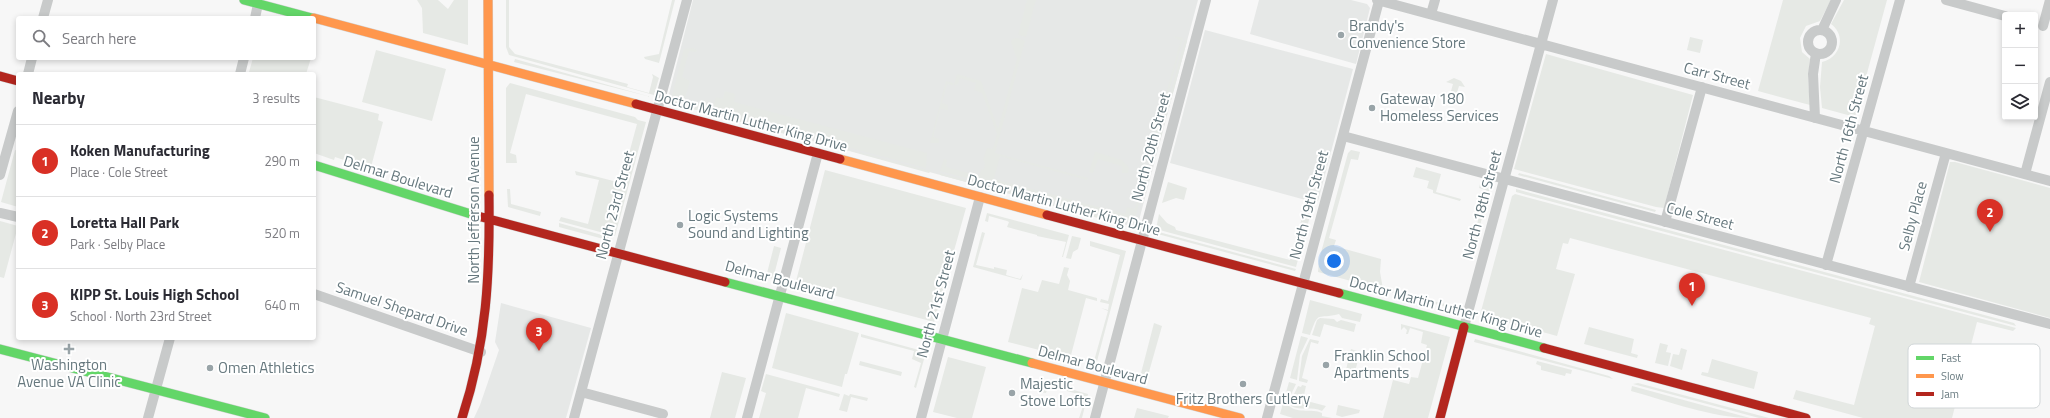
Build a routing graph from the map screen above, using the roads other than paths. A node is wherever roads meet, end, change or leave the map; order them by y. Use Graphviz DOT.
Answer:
graph roads {
  1 [pos="48,0"];
  2 [pos="244,0"];
  3 [pos="488,0"];
  4 [pos="687,0"];
  5 [pos="1206,0"];
  6 [pos="1378,0"];
  7 [pos="1435,0"];
  8 [pos="1553,0"];
  9 [pos="1836,0"];
  10 [pos="1900,0"];
  11 [pos="1946,0"];
  12 [pos="2050,0"];
  13 [pos="258,4"];
  14 [pos="1431,14"];
  15 [pos="2002,15"];
  16 [pos="44,16"];
  17 [pos="255,16"];
  18 [pos="305,16"];
  19 [pos="316,19"];
  20 [pos="2043,26"];
  21 [pos="1822,30"];
  22 [pos="1541,44"];
  23 [pos="1816,53"];
  24 [pos="32,60"];
  25 [pos="244,60"];
  26 [pos="488,65"];
  27 [pos="28,72"];
  28 [pos="240,72"];
  29 [pos="0,76"];
  30 [pos="16,80"];
  31 [pos="2050,82"];
  32 [pos="1702,87"];
  33 [pos="657,110"];
  34 [pos="16,118"];
  35 [pos="1816,118"];
  36 [pos="1864,131"];
  37 [pos="1343,136"];
  38 [pos="818,153"];
  39 [pos="1946,153"];
  40 [pos="316,166"];
  41 [pos="2025,174"];
  42 [pos="0,175"];
  43 [pos="1505,180"];
  44 [pos="2050,181"];
  45 [pos="980,197"];
  46 [pos="0,213"];
  47 [pos="16,217"];
  48 [pos="489,219"];
  49 [pos="1666,222"];
  50 [pos="1142,240"];
  51 [pos="618,252"];
  52 [pos="1826,265"];
  53 [pos="1303,284"];
  54 [pos="1909,287"];
  55 [pos="316,295"];
  56 [pos="780,295"];
  57 [pos="2050,324"];
  58 [pos="1464,326"];
  59 [pos="943,338"];
  60 [pos="169,340"];
  61 [pos="0,349"];
  62 [pos="481,352"];
  63 [pos="1104,383"];
  64 [pos="156,391"];
  65 [pos="581,392"];
  66 [pos="662,414"];
  67 [pos="148,418"];
  68 [pos="265,418"];
  69 [pos="462,418"];
  70 [pos="574,418"];
  71 [pos="747,418"];
  72 [pos="921,418"];
  73 [pos="1095,418"];
  74 [pos="1240,418"];
  75 [pos="1267,418"];
  76 [pos="1440,418"];
  77 [pos="1806,418"];
  1 -- 16 [label="street"];
  2 -- 13 [label="main road, Doctor Martin Luther King Drive"];
  3 -- 26 [label="main road, North Jefferson Avenue"];
  4 -- 33 [label="street, North 23rd Street"];
  5 -- 50 [label="street, North 20th Street"];
  6 -- 14 [label="street, Carr Street"];
  6 -- 37 [label="street, North 19th Street"];
  7 -- 14 [label="street"];
  8 -- 22 [label="street, North 18th Street"];
  9 -- 21 [label="street"];
  10 -- 36 [label="street, North 16th Street"];
  11 -- 15 [label="street"];
  12 -- 20 [label="street"];
  13 -- 17 [label="street"];
  13 -- 18 [label="main road, Doctor Martin Luther King Drive"];
  14 -- 22 [label="street, Carr Street"];
  19 -- 26 [label="main road, Doctor Martin Luther King Drive"];
  21 -- 23 [label="street"];
  21 -- 23 [label="street"];
  22 -- 32 [label="street, Carr Street"];
  22 -- 43 [label="street, North 18th Street"];
  23 -- 35 [label="street"];
  24 -- 27 [label="street"];
  25 -- 28 [label="street"];
  26 -- 33 [label="main road, Doctor Martin Luther King Drive"];
  26 -- 48 [label="main road, North Jefferson Avenue"];
  29 -- 30 [label="main road"];
  31 -- 41 [label="street"];
  32 -- 35 [label="street, Carr Street"];
  32 -- 49 [label="street"];
  33 -- 38 [label="main road, Doctor Martin Luther King Drive"];
  33 -- 51 [label="street, North 23rd Street"];
  34 -- 42 [label="street"];
  35 -- 36 [label="street, Carr Street"];
  36 -- 39 [label="street, Carr Street"];
  36 -- 52 [label="street, North 16th Street"];
  37 -- 43 [label="street, Cole Street"];
  37 -- 53 [label="street, North 19th Street"];
  38 -- 45 [label="main road, Doctor Martin Luther King Drive"];
  38 -- 56 [label="street"];
  39 -- 41 [label="street, Carr Street"];
  39 -- 54 [label="street, Selby Place"];
  40 -- 48 [label="main road, Delmar Boulevard"];
  41 -- 44 [label="street, Carr Street"];
  43 -- 49 [label="street, Cole Street"];
  43 -- 58 [label="street, North 18th Street"];
  45 -- 50 [label="main road, Doctor Martin Luther King Drive"];
  45 -- 59 [label="street, North 21st Street"];
  46 -- 47 [label="street"];
  48 -- 51 [label="main road, Delmar Boulevard"];
  48 -- 62 [label="main road, North Jefferson Avenue"];
  49 -- 52 [label="street, Cole Street"];
  50 -- 53 [label="main road, Doctor Martin Luther King Drive"];
  50 -- 63 [label="street, North 20th Street"];
  51 -- 56 [label="main road, Delmar Boulevard"];
  51 -- 65 [label="street, North 23rd Street"];
  52 -- 54 [label="street, Cole Street"];
  53 -- 58 [label="main road, Doctor Martin Luther King Drive"];
  53 -- 75 [label="street, North 19th Street"];
  54 -- 57 [label="street, Cole Street"];
  55 -- 62 [label="street, Samuel Shepard Drive"];
  56 -- 59 [label="main road, Delmar Boulevard"];
  56 -- 71 [label="street"];
  58 -- 76 [label="main road, North 18th Street"];
  58 -- 77 [label="main road, Doctor Martin Luther King Drive"];
  59 -- 63 [label="main road, Delmar Boulevard"];
  59 -- 72 [label="street, North 21st Street"];
  60 -- 64 [label="street"];
  61 -- 64 [label="main road"];
  62 -- 69 [label="main road, North Jefferson Avenue"];
  63 -- 73 [label="street, North 20th Street"];
  63 -- 74 [label="main road, Delmar Boulevard"];
  64 -- 67 [label="street"];
  64 -- 68 [label="main road"];
  65 -- 66 [label="street"];
  65 -- 70 [label="street, North 23rd Street"];
}
